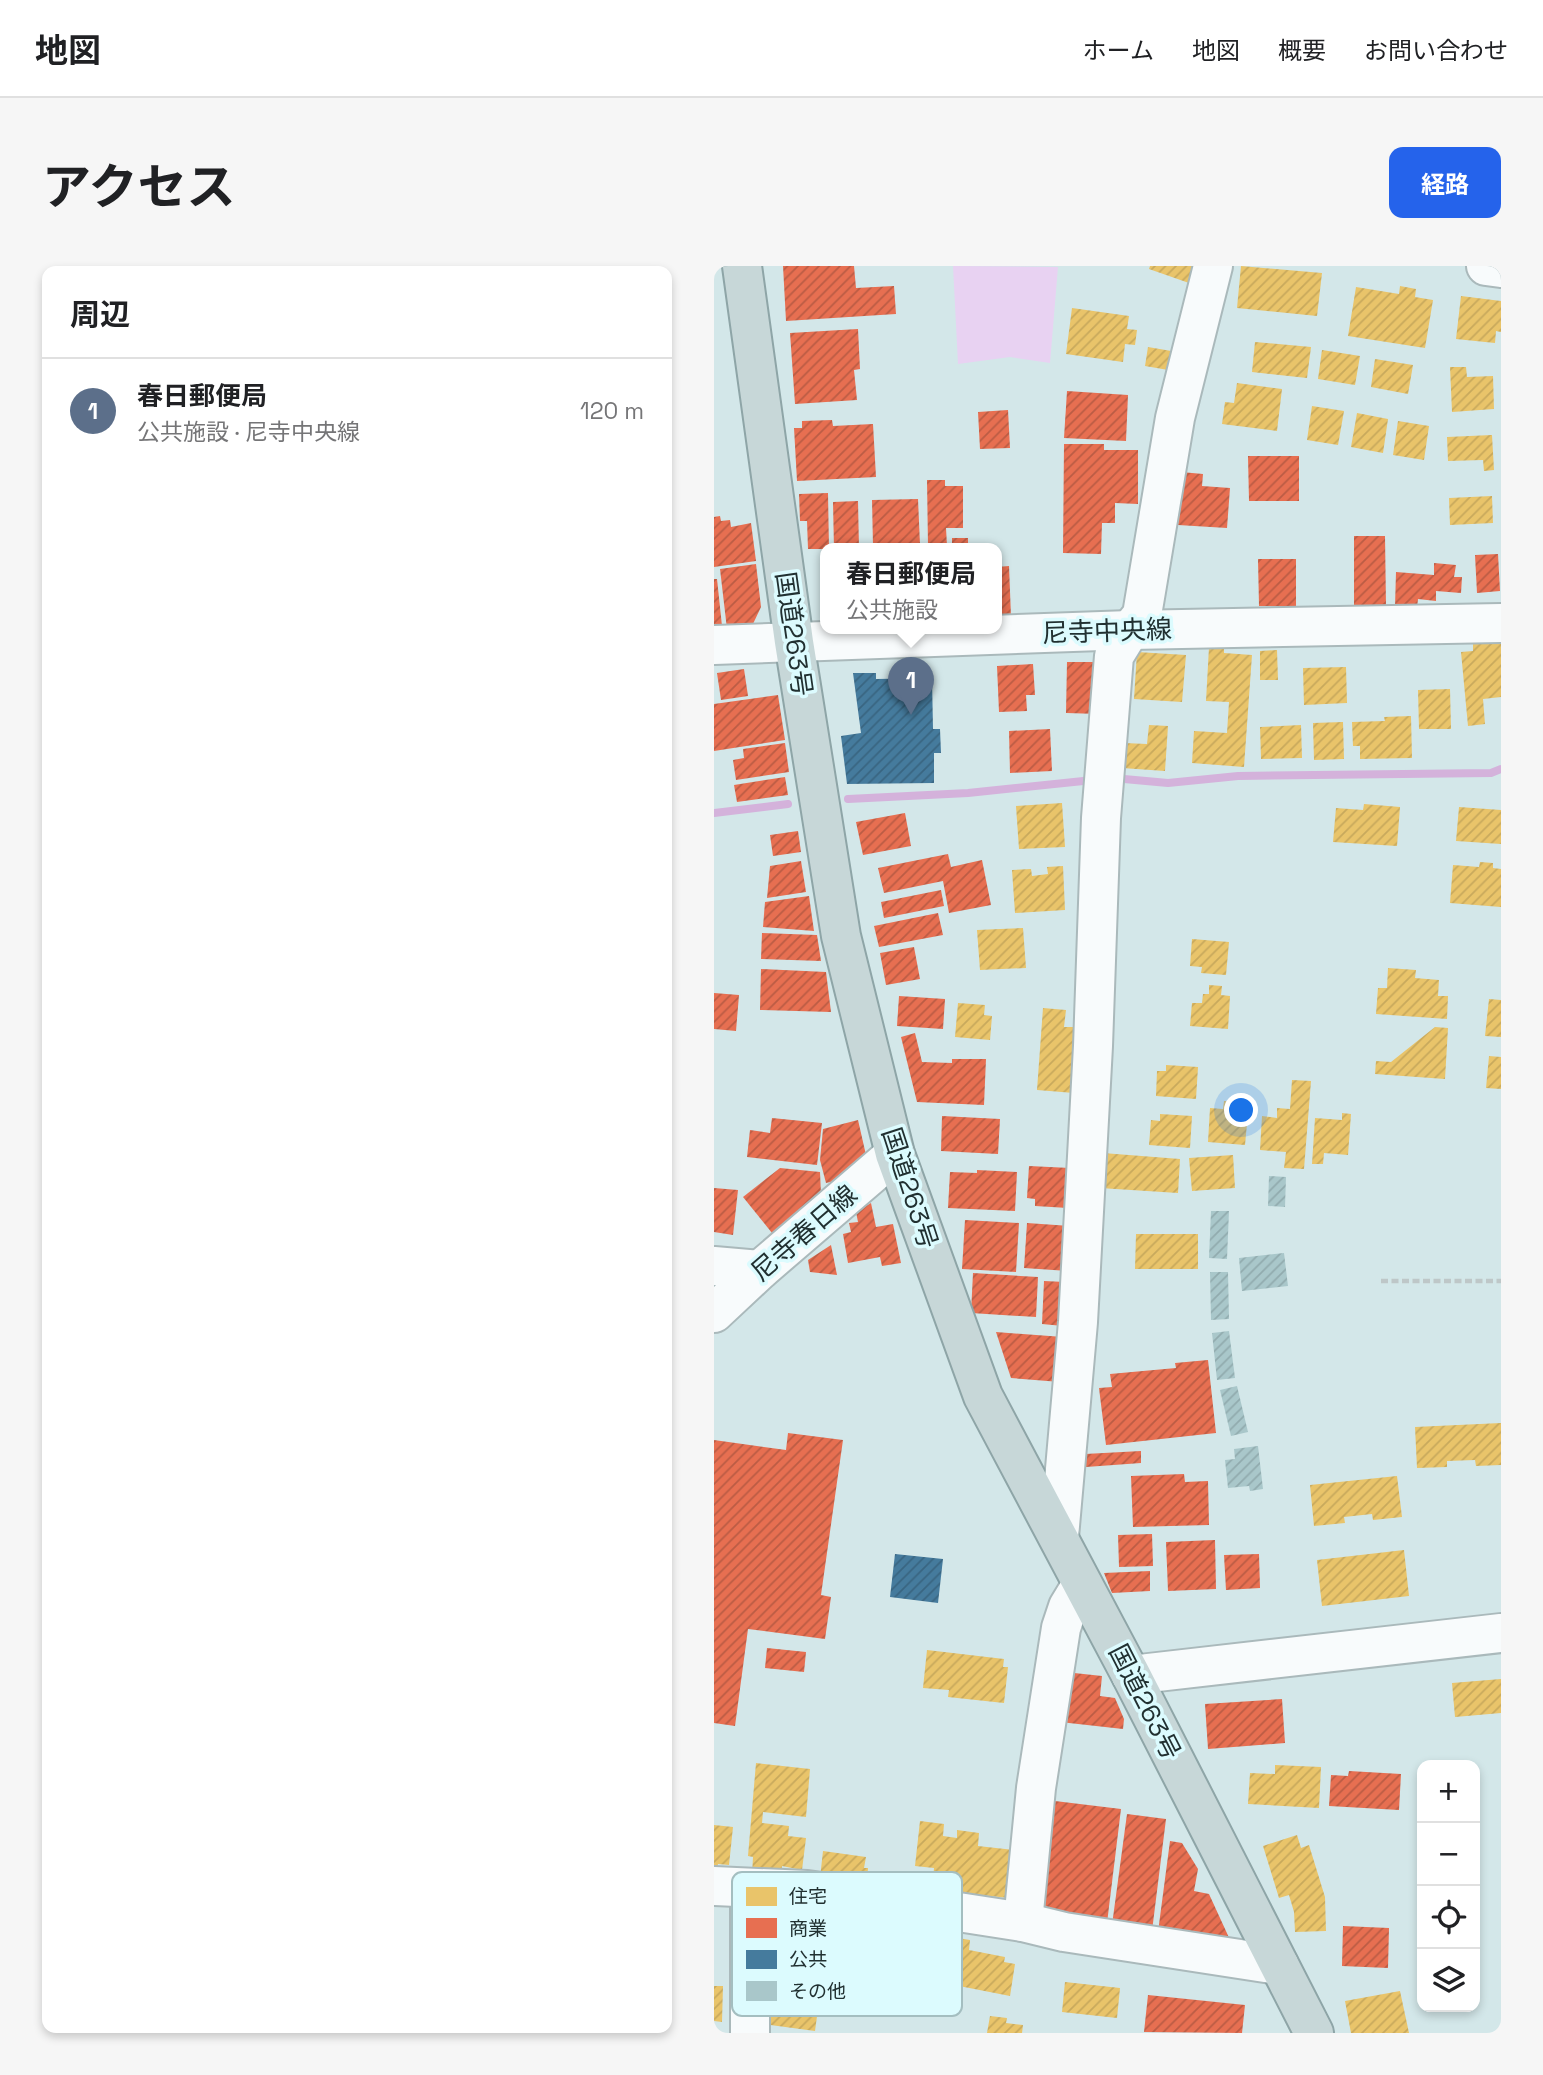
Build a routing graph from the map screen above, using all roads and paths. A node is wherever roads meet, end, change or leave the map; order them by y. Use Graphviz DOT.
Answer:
graph roads {
  1 [pos="742,266"];
  2 [pos="1213,266"];
  3 [pos="1486,266"];
  4 [pos="1501,268"];
  5 [pos="1501,624"];
  6 [pos="1130,630"];
  7 [pos="794,642"];
  8 [pos="714,645"];
  9 [pos="895,1154"];
  10 [pos="714,1266"];
  11 [pos="760,1270"];
  12 [pos="1381,1281"];
  13 [pos="1501,1281"];
  14 [pos="714,1313"];
  15 [pos="1059,1537"];
  16 [pos="1082,1584"];
  17 [pos="1501,1633"];
  18 [pos="1131,1675"];
  19 [pos="962,1913"];
  20 [pos="1023,1922"];
  21 [pos="1279,1965"];
  22 [pos="1314,2033"];
  1 -- 7 [label="highway, 国道263号"];
  2 -- 6 [label="street"];
  3 -- 4 [label="street"];
  5 -- 6 [label="street, 尼寺中央線"];
  6 -- 7 [label="street, 尼寺中央線"];
  6 -- 15 [label="street"];
  7 -- 8 [label="street, 尼寺中央線"];
  7 -- 9 [label="highway, 国道263号"];
  9 -- 11 [label="street, 尼寺春日線"];
  9 -- 15 [label="highway, 国道263号"];
  10 -- 11 [label="street"];
  11 -- 14 [label="street, 尼寺春日線"];
  12 -- 13 [label="path"];
  15 -- 16 [label="highway, 国道263号"];
  16 -- 18 [label="highway, 国道263号"];
  16 -- 20 [label="street"];
  17 -- 18 [label="street"];
  18 -- 21 [label="highway, 国道263号"];
  19 -- 20 [label="street"];
  20 -- 21 [label="street"];
  21 -- 22 [label="highway, 国道263号"];
}
